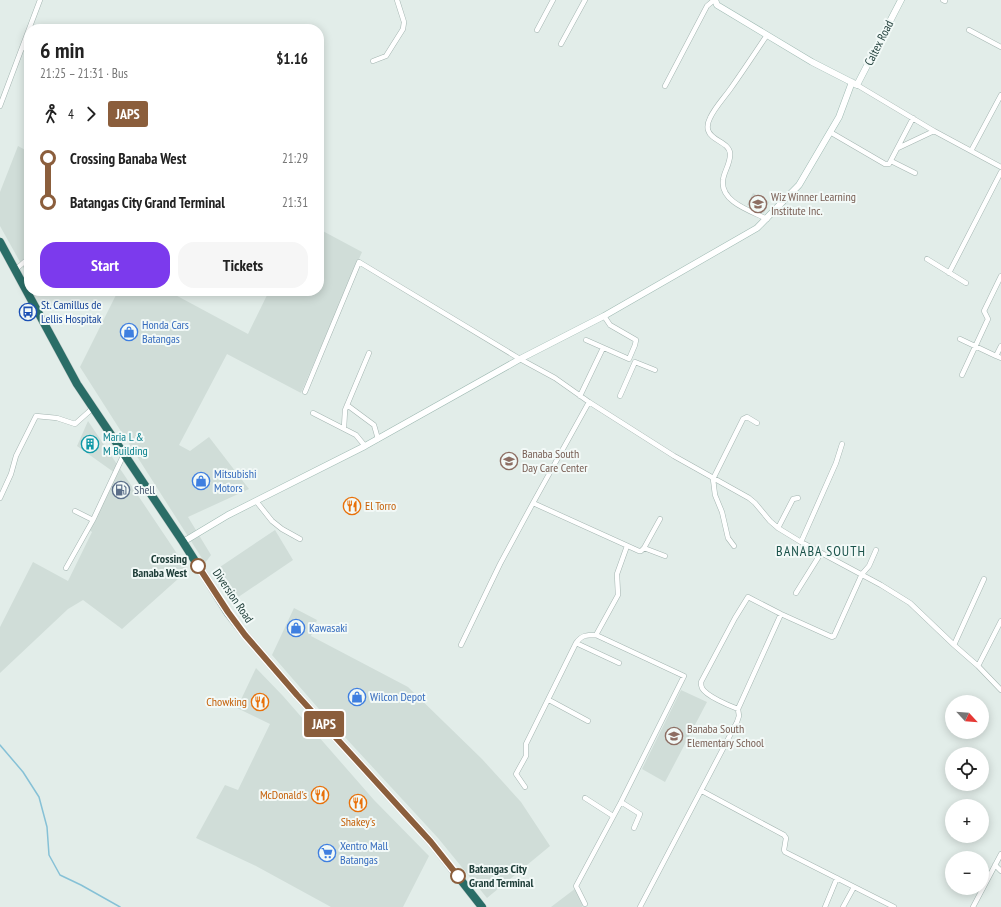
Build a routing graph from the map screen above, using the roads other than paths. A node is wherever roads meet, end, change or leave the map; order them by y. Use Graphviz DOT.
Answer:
graph roads {
  1 [pos="40,0"];
  2 [pos="398,0"];
  3 [pos="553,0"];
  4 [pos="585,0"];
  5 [pos="714,0"];
  6 [pos="902,0"];
  7 [pos="31,24"];
  8 [pos="537,30"];
  9 [pos="969,30"];
  10 [pos="767,35"];
  11 [pos="24,43"];
  12 [pos="561,44"];
  13 [pos="1001,47"];
  14 [pos="22,48"];
  15 [pos="373,61"];
  16 [pos="854,84"];
  17 [pos="665,86"];
  18 [pos="1001,96"];
  19 [pos="0,106"];
  20 [pos="913,118"];
  21 [pos="934,131"];
  22 [pos="830,132"];
  23 [pos="898,149"];
  24 [pos="971,151"];
  25 [pos="891,161"];
  26 [pos="1001,167"];
  27 [pos="1001,172"];
  28 [pos="914,173"];
  29 [pos="767,219"];
  30 [pos="0,242"];
  31 [pos="2,251"];
  32 [pos="927,259"];
  33 [pos="24,263"];
  34 [pos="16,270"];
  35 [pos="948,273"];
  36 [pos="1001,276"];
  37 [pos="966,283"];
  38 [pos="24,285"];
  39 [pos="30,296"];
  40 [pos="604,316"];
  41 [pos="960,339"];
  42 [pos="586,340"];
  43 [pos="976,346"];
  44 [pos="1001,346"];
  45 [pos="603,348"];
  46 [pos="369,353"];
  47 [pos="999,357"];
  48 [pos="520,359"];
  49 [pos="629,359"];
  50 [pos="635,362"];
  51 [pos="655,370"];
  52 [pos="962,375"];
  53 [pos="305,392"];
  54 [pos="580,396"];
  55 [pos="620,396"];
  56 [pos="590,402"];
  57 [pos="347,405"];
  58 [pos="93,408"];
  59 [pos="313,413"];
  60 [pos="757,423"];
  61 [pos="344,428"];
  62 [pos="378,439"];
  63 [pos="842,444"];
  64 [pos="365,446"];
  65 [pos="124,454"];
  66 [pos="713,479"];
  67 [pos="0,498"];
  68 [pos="798,498"];
  69 [pos="256,501"];
  70 [pos="533,503"];
  71 [pos="75,511"];
  72 [pos="660,519"];
  73 [pos="93,520"];
  74 [pos="778,528"];
  75 [pos="300,539"];
  76 [pos="183,542"];
  77 [pos="801,542"];
  78 [pos="627,546"];
  79 [pos="734,546"];
  80 [pos="644,548"];
  81 [pos="876,550"];
  82 [pos="821,553"];
  83 [pos="665,556"];
  84 [pos="66,568"];
  85 [pos="862,574"];
  86 [pos="984,579"];
  87 [pos="796,593"];
  88 [pos="781,614"];
  89 [pos="1001,621"];
  90 [pos="596,635"];
  91 [pos="576,643"];
  92 [pos="461,645"];
  93 [pos="954,646"];
  94 [pos="619,663"];
  95 [pos="978,666"];
  96 [pos="1001,690"];
  97 [pos="549,700"];
  98 [pos="738,709"];
  99 [pos="588,721"];
  100 [pos="525,787"];
  101 [pos="702,791"];
  102 [pos="585,798"];
  103 [pos="621,802"];
  104 [pos="613,816"];
  105 [pos="634,828"];
  106 [pos="1001,854"];
  107 [pos="995,865"];
  108 [pos="1001,871"];
  109 [pos="837,878"];
  110 [pos="854,886"];
  111 [pos="585,904"];
  112 [pos="482,907"];
  113 [pos="640,907"];
  114 [pos="825,907"];
  115 [pos="843,907"];
  116 [pos="894,907"];
  117 [pos="973,907"];
  1 -- 7 [label="street"];
  2 -- 15 [label="street"];
  3 -- 8 [label="street"];
  4 -- 12 [label="street"];
  5 -- 10 [label="street"];
  5 -- 17 [label="street"];
  6 -- 16 [label="street, Caltex Road"];
  9 -- 13 [label="street"];
  10 -- 16 [label="street"];
  10 -- 29 [label="street"];
  11 -- 14 [label="street"];
  14 -- 19 [label="street"];
  16 -- 20 [label="street"];
  16 -- 22 [label="street, Caltex Road"];
  18 -- 24 [label="street"];
  20 -- 21 [label="street"];
  20 -- 23 [label="street"];
  21 -- 23 [label="street"];
  21 -- 24 [label="street"];
  22 -- 25 [label="street"];
  22 -- 29 [label="street, Caltex Road"];
  23 -- 25 [label="street"];
  24 -- 26 [label="street"];
  25 -- 28 [label="street"];
  27 -- 35 [label="street"];
  29 -- 40 [label="street, Caltex Road"];
  30 -- 31 [label="highway, Diversion Road"];
  31 -- 34 [label="highway, Diversion Road"];
  32 -- 35 [label="street"];
  33 -- 34 [label="street"];
  34 -- 38 [label="highway, Diversion Road"];
  35 -- 37 [label="street"];
  36 -- 43 [label="street"];
  39 -- 58 [label="highway, Diversion Road"];
  40 -- 48 [label="street, Caltex Road"];
  40 -- 49 [label="street"];
  41 -- 43 [label="street"];
  42 -- 45 [label="street"];
  43 -- 47 [label="street"];
  43 -- 52 [label="street"];
  44 -- 47 [label="street"];
  45 -- 49 [label="street"];
  45 -- 54 [label="street"];
  46 -- 57 [label="street"];
  48 -- 53 [label="street"];
  48 -- 54 [label="street"];
  48 -- 62 [label="street, Caltex Road"];
  49 -- 50 [label="street"];
  50 -- 51 [label="street"];
  50 -- 55 [label="street"];
  54 -- 56 [label="street"];
  56 -- 66 [label="street"];
  56 -- 70 [label="street"];
  57 -- 61 [label="street"];
  57 -- 62 [label="street"];
  58 -- 65 [label="highway, Diversion Road"];
  58 -- 67 [label="street"];
  59 -- 61 [label="street"];
  60 -- 66 [label="street"];
  61 -- 64 [label="street"];
  62 -- 64 [label="street, Caltex Road"];
  63 -- 77 [label="street"];
  64 -- 69 [label="street, Caltex Road"];
  65 -- 73 [label="street"];
  65 -- 76 [label="highway, Diversion Road"];
  66 -- 74 [label="street"];
  66 -- 79 [label="street"];
  68 -- 74 [label="street"];
  69 -- 75 [label="street"];
  69 -- 76 [label="street, Caltex Road"];
  70 -- 78 [label="street"];
  70 -- 92 [label="street"];
  71 -- 73 [label="street"];
  72 -- 80 [label="street"];
  73 -- 84 [label="street"];
  74 -- 77 [label="street"];
  76 -- 112 [label="highway, Diversion Road"];
  77 -- 82 [label="street"];
  78 -- 80 [label="street"];
  78 -- 90 [label="street"];
  80 -- 83 [label="street"];
  81 -- 85 [label="street"];
  82 -- 85 [label="street"];
  82 -- 87 [label="street"];
  85 -- 88 [label="street"];
  85 -- 93 [label="street"];
  86 -- 93 [label="street"];
  88 -- 98 [label="street"];
  88 -- 98 [label="street"];
  89 -- 95 [label="street"];
  90 -- 91 [label="street"];
  90 -- 103 [label="street"];
  91 -- 94 [label="street"];
  91 -- 97 [label="street"];
  93 -- 95 [label="street"];
  95 -- 96 [label="street"];
  97 -- 99 [label="street"];
  97 -- 100 [label="street"];
  98 -- 101 [label="street"];
  101 -- 109 [label="street"];
  101 -- 113 [label="street"];
  102 -- 104 [label="street"];
  103 -- 104 [label="street"];
  103 -- 105 [label="street"];
  104 -- 111 [label="street"];
  106 -- 107 [label="street"];
  107 -- 108 [label="street"];
  107 -- 117 [label="street"];
  109 -- 110 [label="street"];
  109 -- 114 [label="street"];
  110 -- 115 [label="street"];
  110 -- 116 [label="street"];
}
